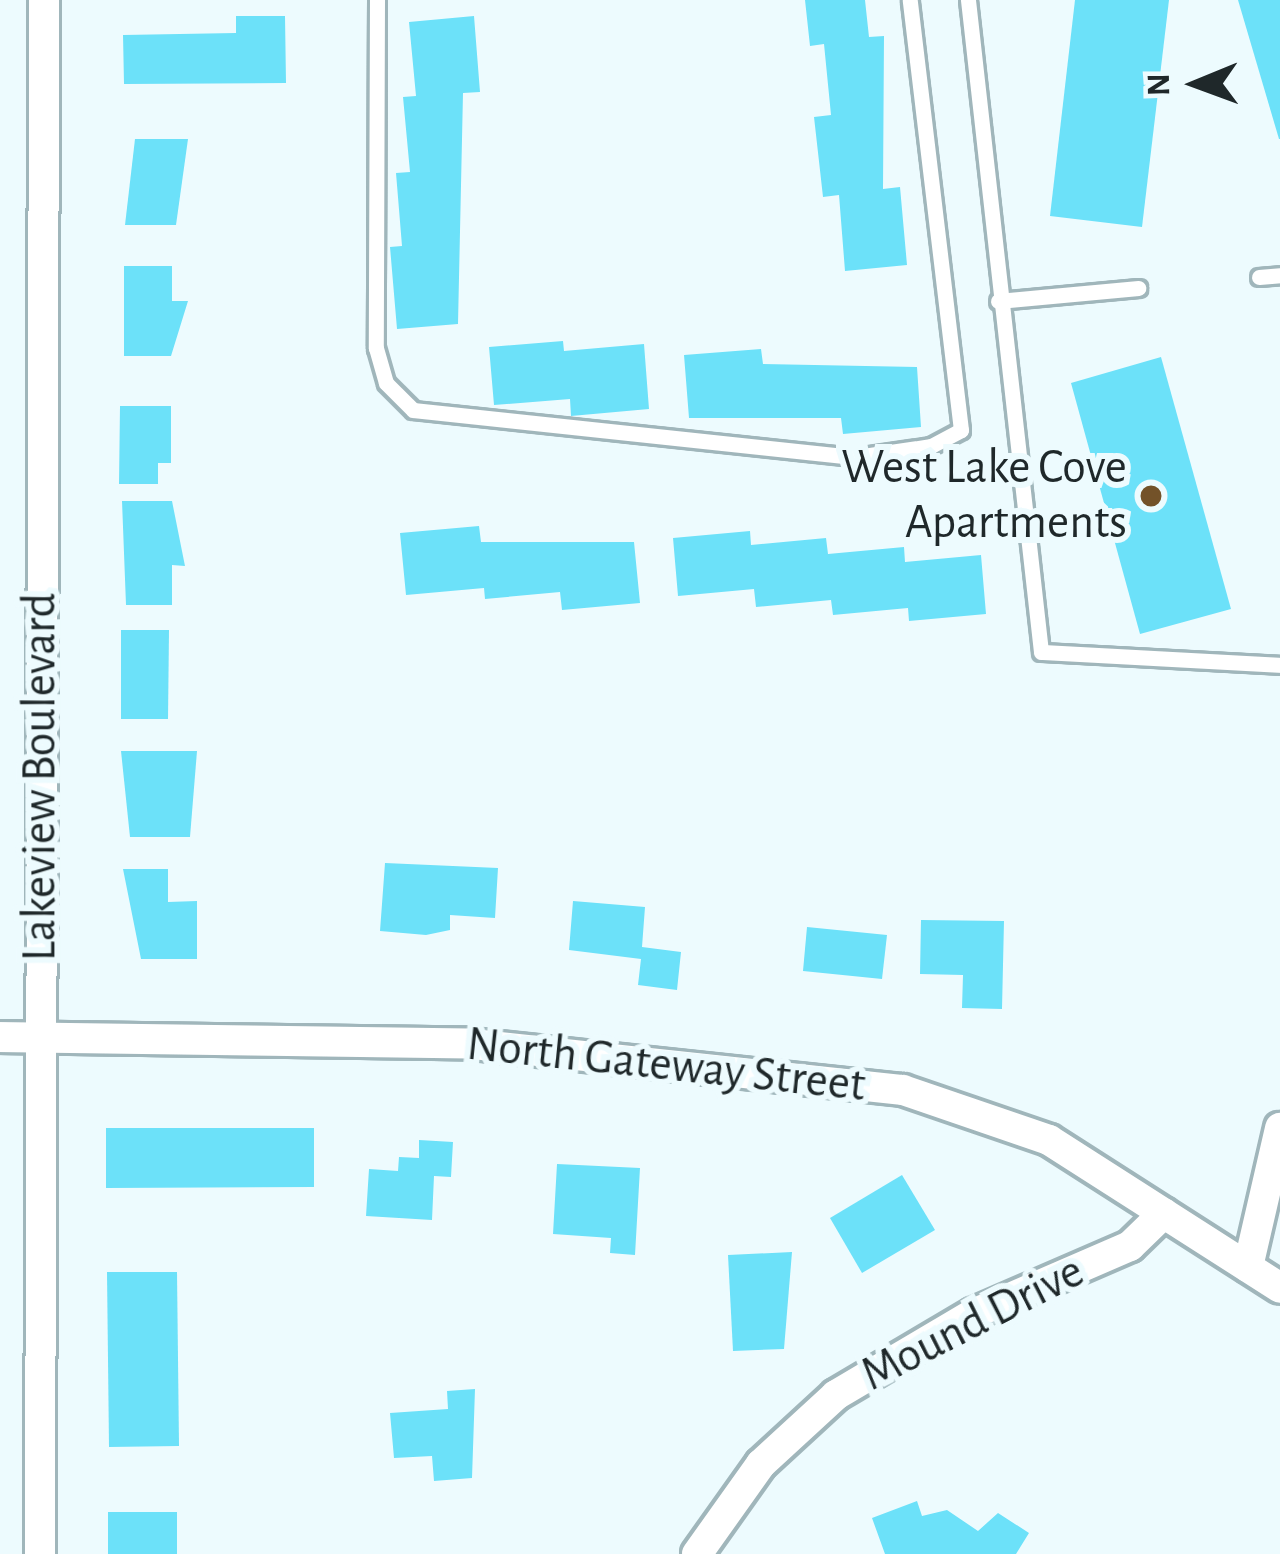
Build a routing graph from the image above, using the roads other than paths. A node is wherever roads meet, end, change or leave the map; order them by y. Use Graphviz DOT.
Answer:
graph roads {
  1 [pos="44,0"];
  2 [pos="377,0"];
  3 [pos="910,0"];
  4 [pos="968,0"];
  5 [pos="1280,275"];
  6 [pos="1258,277"];
  7 [pos="1138,288"];
  8 [pos="998,301"];
  9 [pos="1280,665"];
  10 [pos="0,1037"];
  11 [pos="41,1038"];
  12 [pos="1280,1128"];
  13 [pos="1165,1213"];
  14 [pos="1248,1267"];
  15 [pos="1280,1288"];
  16 [pos="40,1554"];
  17 [pos="697,1554"];
  1 -- 11 [label="street, Lakeview Boulevard"];
  2 -- 3 [label="lane"];
  4 -- 8 [label="lane"];
  5 -- 6 [label="lane"];
  7 -- 8 [label="lane"];
  8 -- 9 [label="lane"];
  10 -- 11 [label="street, North Gateway Street"];
  11 -- 13 [label="street, North Gateway Street"];
  11 -- 16 [label="street, Lakeview Boulevard"];
  12 -- 14 [label="street"];
  13 -- 14 [label="street, North Gateway Street"];
  13 -- 17 [label="street, Mound Drive"];
  14 -- 15 [label="street, North Gateway Street"];
}
